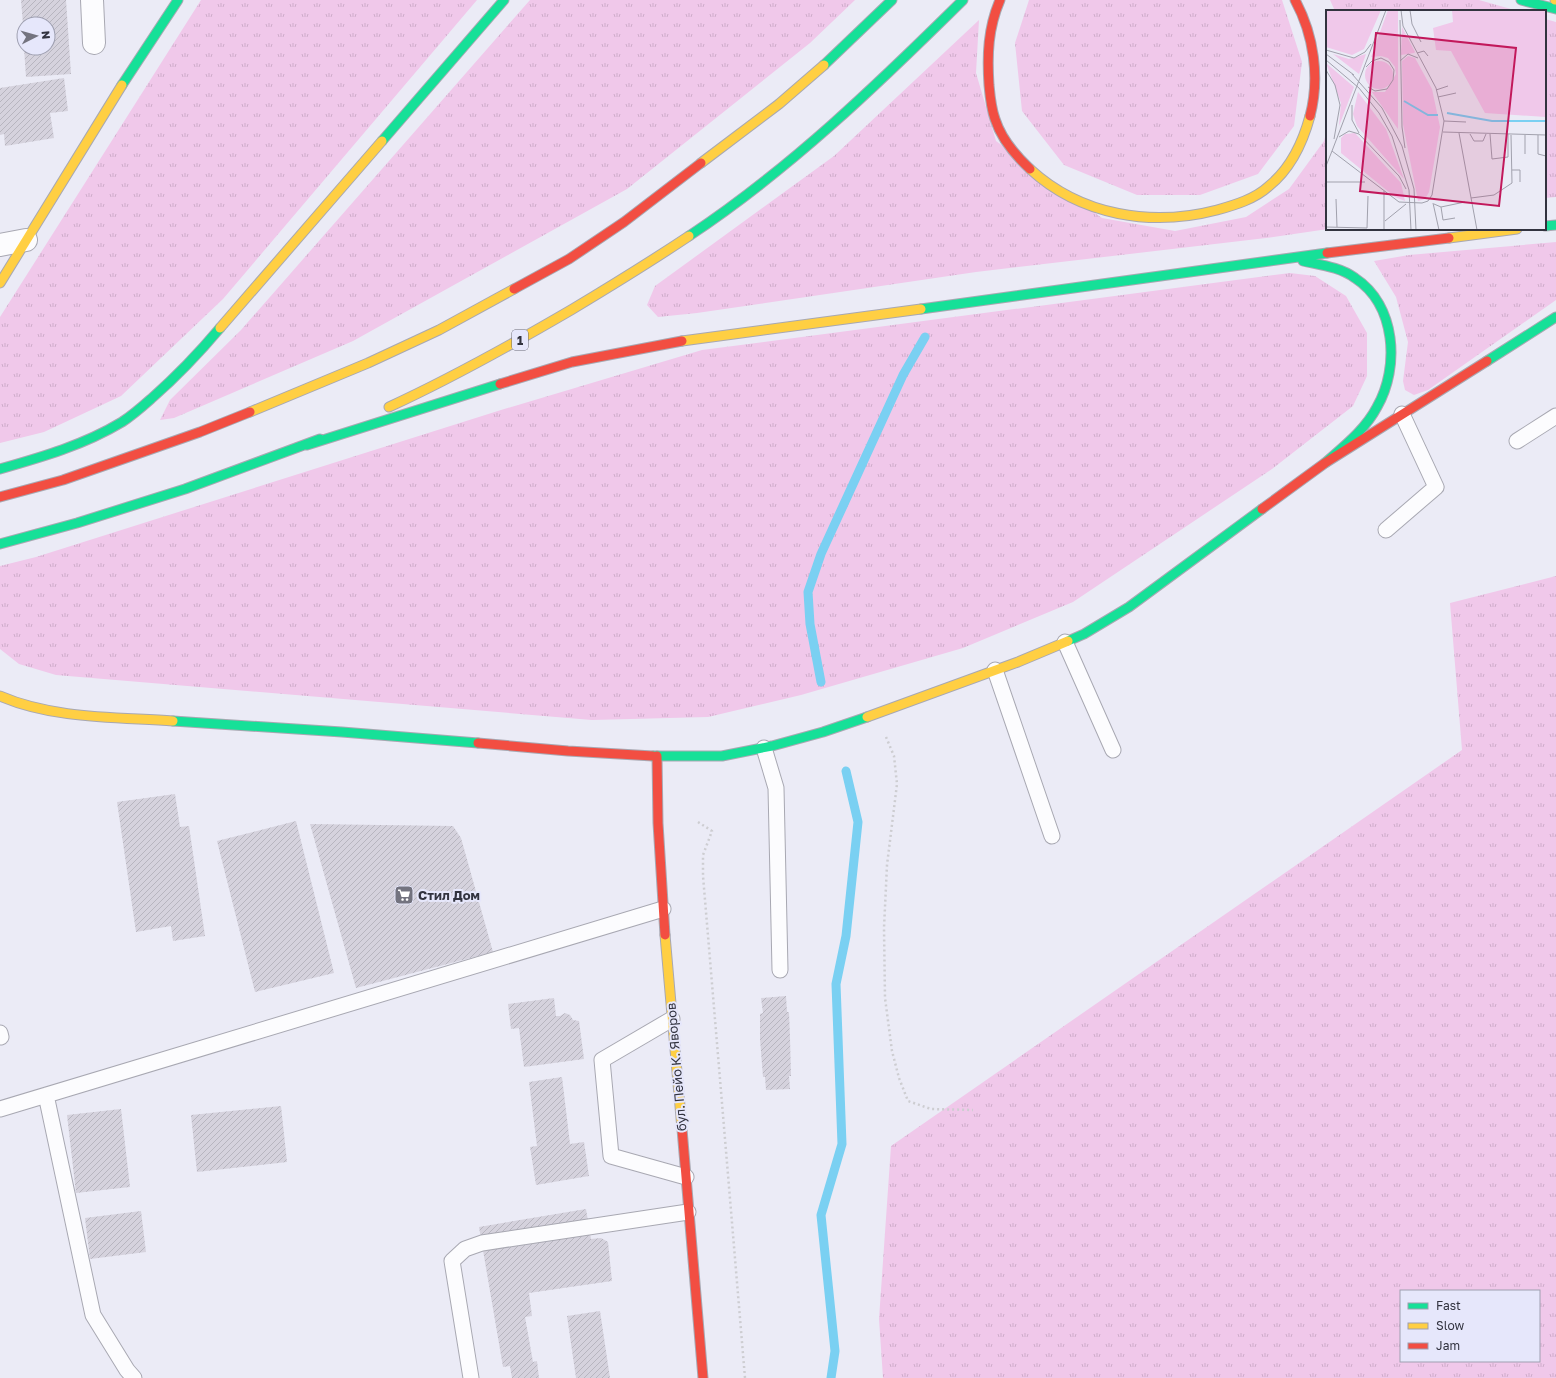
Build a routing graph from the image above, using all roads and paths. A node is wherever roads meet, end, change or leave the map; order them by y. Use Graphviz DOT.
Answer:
graph roads {
  1 [pos="92,0"];
  2 [pos="178,0"];
  3 [pos="504,0"];
  4 [pos="892,0"];
  5 [pos="963,0"];
  6 [pos="1000,0"];
  7 [pos="1295,0"];
  8 [pos="1521,0"];
  9 [pos="1556,9"];
  10 [pos="94,43"];
  11 [pos="1556,225"];
  12 [pos="1546,226"];
  13 [pos="1509,230"];
  14 [pos="26,240"];
  15 [pos="0,245"];
  16 [pos="1289,258"];
  17 [pos="0,283"];
  18 [pos="1556,317"];
  19 [pos="1402,414"];
  20 [pos="1556,416"];
  21 [pos="1517,441"];
  22 [pos="307,445"];
  23 [pos="1325,463"];
  24 [pos="0,469"];
  25 [pos="0,497"];
  26 [pos="1386,530"];
  27 [pos="0,544"];
  28 [pos="1065,642"];
  29 [pos="995,670"];
  30 [pos="0,696"];
  31 [pos="876,714"];
  32 [pos="764,748"];
  33 [pos="1113,750"];
  34 [pos="657,756"];
  35 [pos="698,822"];
  36 [pos="1052,836"];
  37 [pos="663,909"];
  38 [pos="780,970"];
  39 [pos="672,1018"];
  40 [pos="46,1095"];
  41 [pos="0,1109"];
  42 [pos="973,1110"];
  43 [pos="686,1177"];
  44 [pos="688,1212"];
  45 [pos="134,1378"];
  46 [pos="471,1378"];
  47 [pos="703,1378"];
  48 [pos="746,1378"];
  1 -- 10 [label="street"];
  2 -- 14 [label="main road"];
  3 -- 24 [label="main road"];
  4 -- 25 [label="main road"];
  5 -- 22 [label="main road, 1"];
  6 -- 7 [label="main road"];
  8 -- 9 [label="main road"];
  11 -- 12 [label="main road"];
  13 -- 16 [label="main road"];
  14 -- 15 [label="street"];
  14 -- 17 [label="main road"];
  16 -- 22 [label="main road"];
  16 -- 23 [label="main road"];
  18 -- 19 [label="main road"];
  19 -- 23 [label="main road"];
  19 -- 26 [label="lane"];
  20 -- 21 [label="lane"];
  22 -- 27 [label="main road, 1"];
  23 -- 28 [label="main road"];
  28 -- 29 [label="main road"];
  28 -- 33 [label="lane"];
  29 -- 31 [label="main road"];
  29 -- 36 [label="lane"];
  30 -- 34 [label="main road"];
  31 -- 32 [label="main road"];
  31 -- 42 [label="path"];
  32 -- 34 [label="main road"];
  32 -- 38 [label="lane"];
  34 -- 37 [label="main road, бул. Пейо К. Яворов"];
  35 -- 48 [label="path"];
  37 -- 39 [label="main road, бул. Пейо К. Яворов"];
  37 -- 40 [label="lane"];
  39 -- 43 [label="main road, бул. Пейо К. Яворов"];
  39 -- 43 [label="lane"];
  40 -- 41 [label="lane"];
  40 -- 45 [label="lane"];
  43 -- 44 [label="main road, бул. Пейо К. Яворов"];
  44 -- 46 [label="lane"];
  44 -- 47 [label="main road, бул. Пейо К. Яворов"];
}
